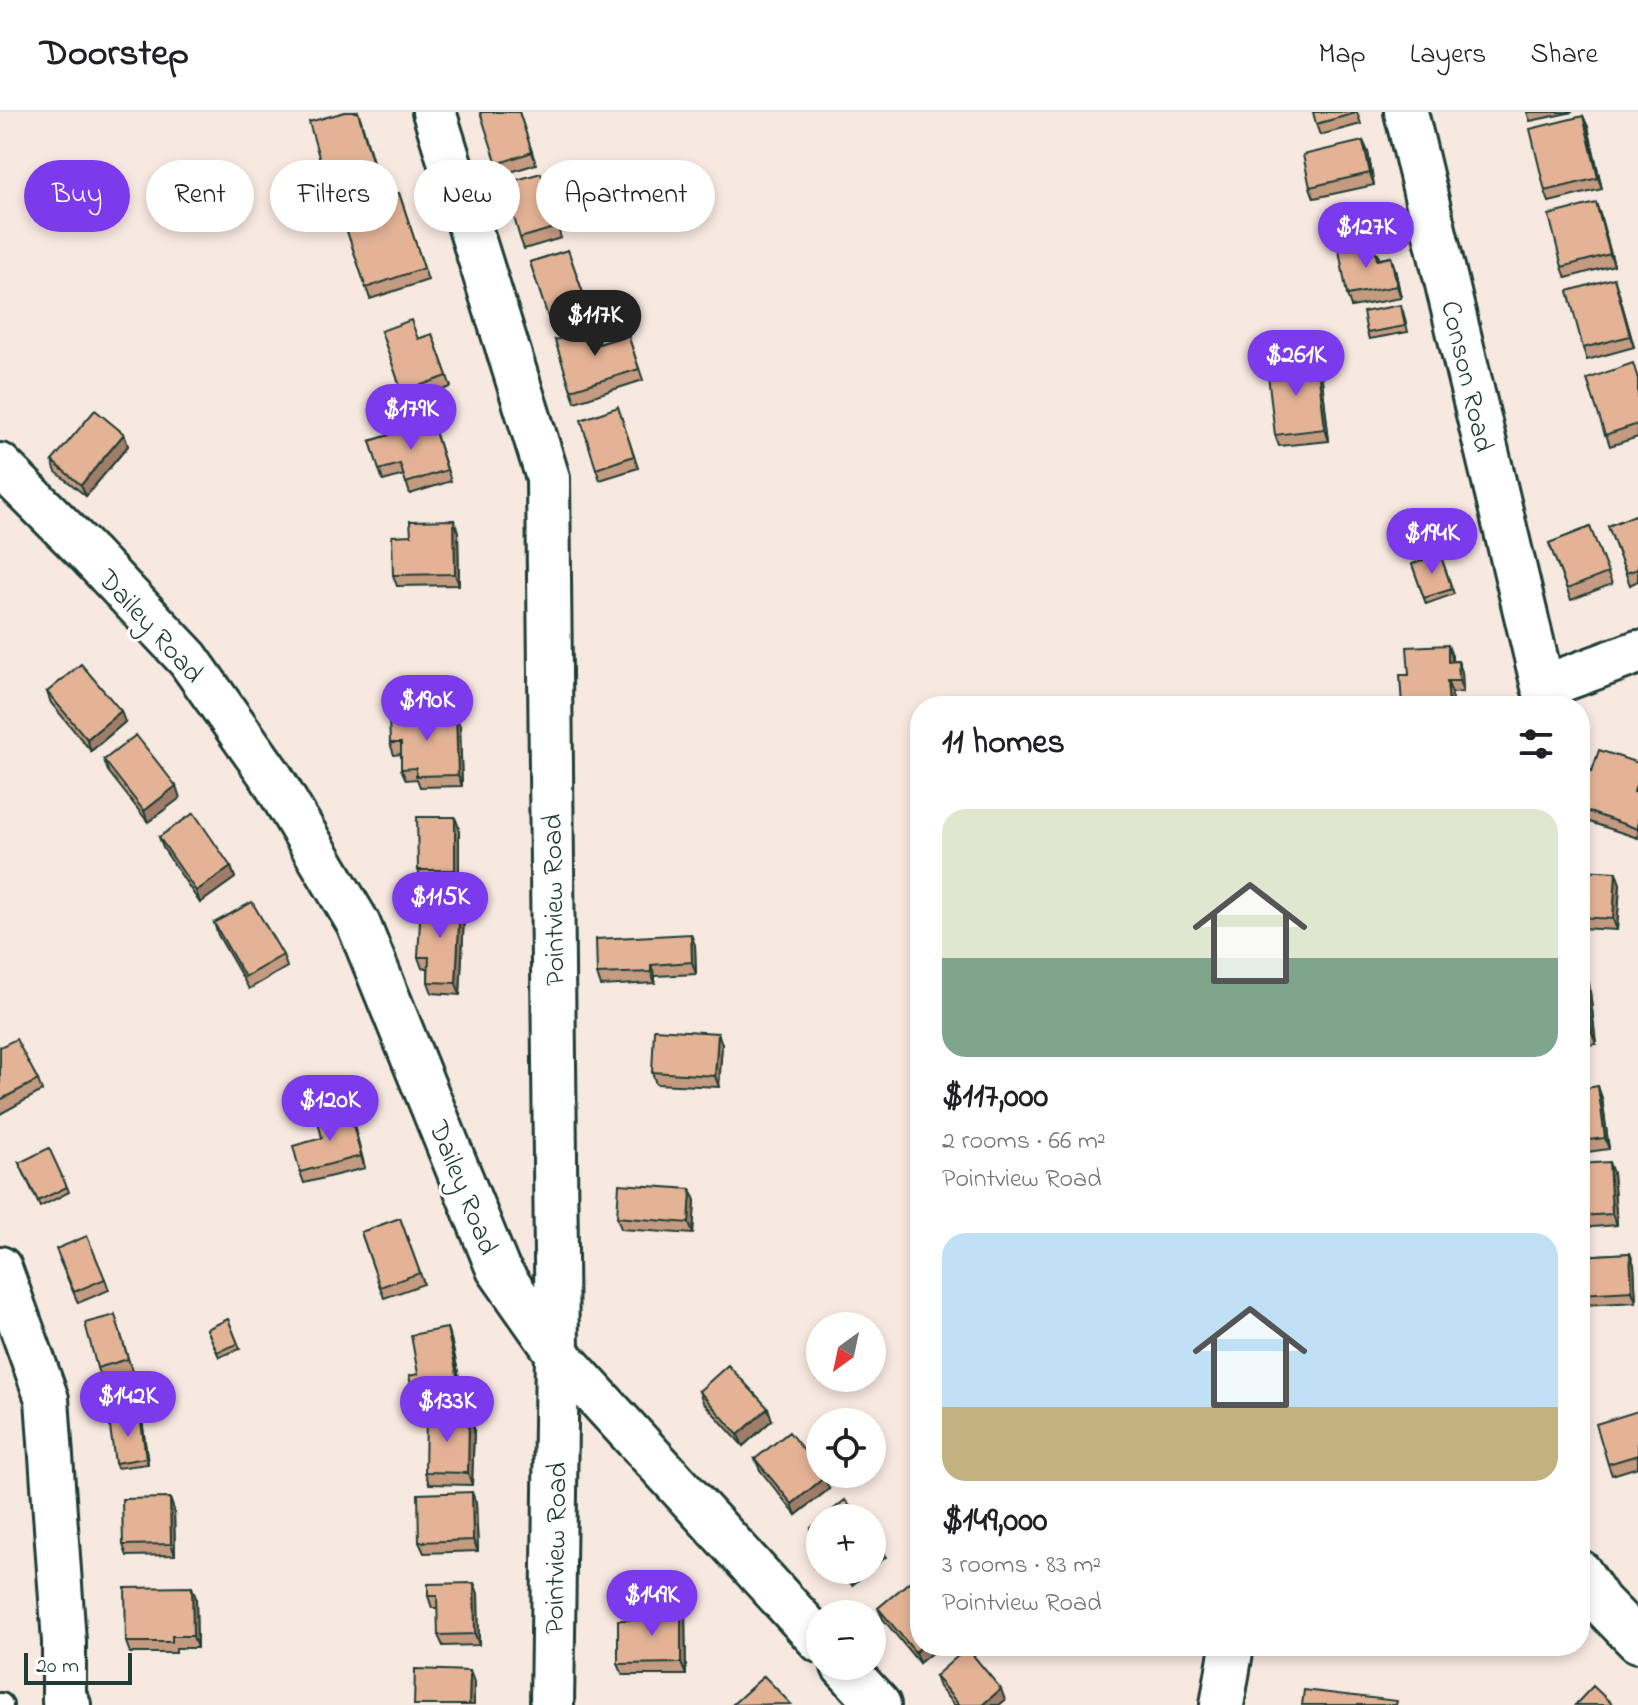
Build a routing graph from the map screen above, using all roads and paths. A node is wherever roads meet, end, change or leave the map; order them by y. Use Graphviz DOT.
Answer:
graph roads {
  1 [pos="434,112"];
  2 [pos="1406,112"];
  3 [pos="0,465"];
  4 [pos="1638,652"];
  5 [pos="1540,696"];
  6 [pos="1542,696"];
  7 [pos="0,1268"];
  8 [pos="557,1353"];
  9 [pos="1590,1587"];
  10 [pos="806,1626"];
  11 [pos="1638,1641"];
  12 [pos="1230,1656"];
  13 [pos="856,1680"];
  14 [pos="69,1705"];
  15 [pos="552,1705"];
  16 [pos="879,1705"];
  17 [pos="1222,1705"];
  1 -- 8 [label="street, Pointview Road"];
  2 -- 5 [label="street, Conson Road"];
  3 -- 8 [label="street, Dailey Road"];
  4 -- 6 [label="street"];
  7 -- 14 [label="street"];
  8 -- 10 [label="street, Dailey Road"];
  8 -- 15 [label="street, Pointview Road"];
  9 -- 11 [label="street"];
  12 -- 17 [label="street"];
  13 -- 16 [label="street"];
}
